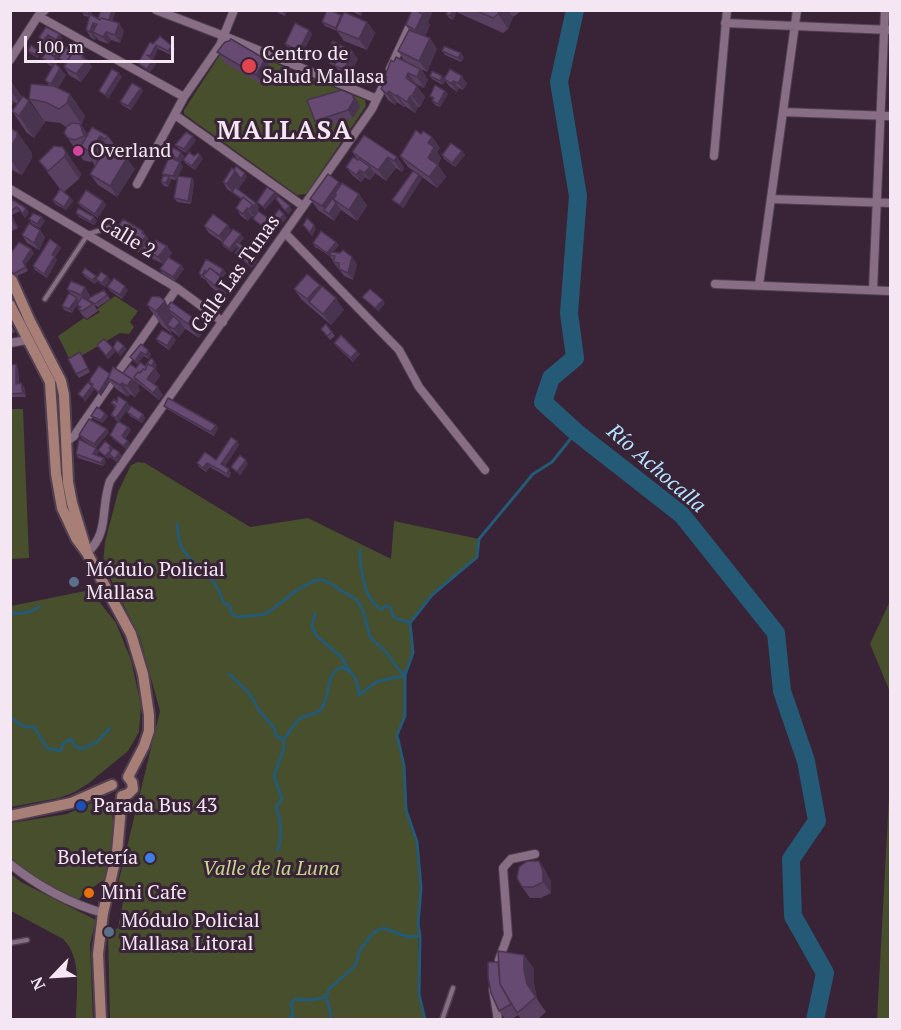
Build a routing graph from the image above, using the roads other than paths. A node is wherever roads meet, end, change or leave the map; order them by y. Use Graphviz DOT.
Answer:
graph roads {
  1 [pos="156,10"];
  2 [pos="234,10"];
  3 [pos="417,10"];
  4 [pos="726,10"];
  5 [pos="796,10"];
  6 [pos="885,10"];
  7 [pos="41,13"];
  8 [pos="726,23"];
  9 [pos="796,26"];
  10 [pos="887,30"];
  11 [pos="224,36"];
  12 [pos="10,60"];
  13 [pos="184,97"];
  14 [pos="377,99"];
  15 [pos="783,112"];
  16 [pos="175,116"];
  17 [pos="880,116"];
  18 [pos="891,117"];
  19 [pos="714,156"];
  20 [pos="137,184"];
  21 [pos="10,189"];
  22 [pos="771,199"];
  23 [pos="877,203"];
  24 [pos="891,204"];
  25 [pos="303,206"];
  26 [pos="111,226"];
  27 [pos="285,233"];
  28 [pos="88,234"];
  29 [pos="10,276"];
  30 [pos="716,284"];
  31 [pos="759,285"];
  32 [pos="177,288"];
  33 [pos="873,290"];
  34 [pos="891,291"];
  35 [pos="45,299"];
  36 [pos="10,305"];
  37 [pos="223,322"];
  38 [pos="32,337"];
  39 [pos="10,343"];
  40 [pos="60,442"];
  41 [pos="485,471"];
  42 [pos="87,553"];
  43 [pos="128,777"];
  44 [pos="112,785"];
  45 [pos="122,796"];
  46 [pos="10,816"];
  47 [pos="535,854"];
  48 [pos="10,864"];
  49 [pos="103,913"];
  50 [pos="27,940"];
  51 [pos="10,944"];
  52 [pos="496,967"];
  53 [pos="492,978"];
  54 [pos="453,988"];
  55 [pos="101,1020"];
  56 [pos="442,1020"];
  57 [pos="498,1020"];
  1 -- 11 [label="street"];
  2 -- 11 [label="street"];
  3 -- 14 [label="street, Calle Las Tunas"];
  4 -- 8 [label="street"];
  5 -- 9 [label="street"];
  6 -- 10 [label="street"];
  7 -- 12 [label="street"];
  7 -- 13 [label="street"];
  8 -- 9 [label="street"];
  8 -- 19 [label="street"];
  9 -- 10 [label="street"];
  9 -- 15 [label="street"];
  10 -- 17 [label="street"];
  11 -- 13 [label="street"];
  11 -- 14 [label="street"];
  13 -- 16 [label="street"];
  14 -- 25 [label="street, Calle Las Tunas"];
  15 -- 17 [label="street"];
  15 -- 22 [label="street"];
  16 -- 20 [label="street"];
  16 -- 25 [label="street"];
  17 -- 18 [label="street"];
  17 -- 23 [label="street"];
  21 -- 28 [label="street, Calle 2"];
  22 -- 23 [label="street"];
  22 -- 31 [label="street"];
  23 -- 24 [label="street"];
  23 -- 33 [label="street"];
  25 -- 27 [label="street, Calle Las Tunas"];
  26 -- 28 [label="lane"];
  27 -- 37 [label="street, Calle Las Tunas"];
  27 -- 41 [label="street"];
  28 -- 32 [label="street, Calle 2"];
  28 -- 35 [label="lane"];
  29 -- 38 [label="main road"];
  30 -- 31 [label="street"];
  31 -- 33 [label="street"];
  32 -- 37 [label="street, Calle 2"];
  32 -- 40 [label="street"];
  33 -- 34 [label="street"];
  36 -- 38 [label="main road"];
  37 -- 42 [label="street, Calle Las Tunas"];
  38 -- 39 [label="street"];
  38 -- 40 [label="main road"];
  40 -- 42 [label="main road"];
  42 -- 43 [label="main road"];
  43 -- 44 [label="main road"];
  43 -- 45 [label="main road"];
  44 -- 45 [label="main road"];
  44 -- 46 [label="main road"];
  45 -- 49 [label="main road"];
  47 -- 52 [label="street"];
  48 -- 49 [label="street"];
  49 -- 55 [label="main road"];
  50 -- 51 [label="lane"];
  53 -- 57 [label="street"];
  54 -- 56 [label="lane"];
}
